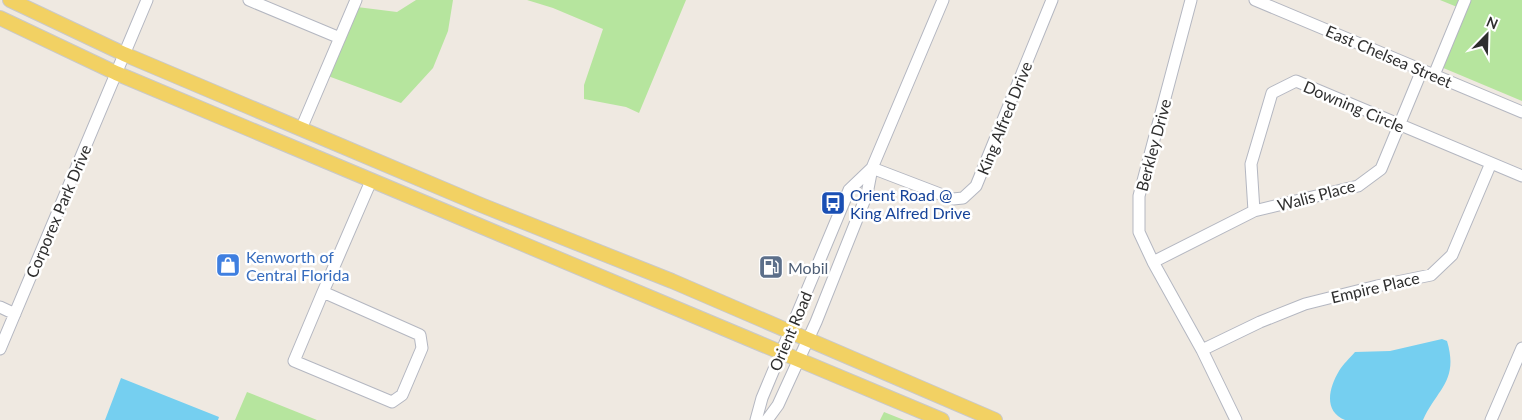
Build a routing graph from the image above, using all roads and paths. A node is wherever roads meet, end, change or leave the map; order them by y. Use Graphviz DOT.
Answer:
graph roads {
  1 [pos="10,0"];
  2 [pos="147,0"];
  3 [pos="249,0"];
  4 [pos="356,0"];
  5 [pos="943,0"];
  6 [pos="1052,0"];
  7 [pos="1192,0"];
  8 [pos="1255,0"];
  9 [pos="1465,0"];
  10 [pos="0,18"];
  11 [pos="340,38"];
  12 [pos="124,54"];
  13 [pos="1422,70"];
  14 [pos="116,73"];
  15 [pos="1434,75"];
  16 [pos="1522,112"];
  17 [pos="1399,125"];
  18 [pos="305,130"];
  19 [pos="347,148"];
  20 [pos="317,158"];
  21 [pos="1491,163"];
  22 [pos="872,168"];
  23 [pos="1522,176"];
  24 [pos="371,180"];
  25 [pos="1254,211"];
  26 [pos="1153,262"];
  27 [pos="323,292"];
  28 [pos="0,307"];
  29 [pos="15,314"];
  30 [pos="790,332"];
  31 [pos="808,340"];
  32 [pos="1522,348"];
  33 [pos="0,349"];
  34 [pos="1202,350"];
  35 [pos="781,352"];
  36 [pos="799,359"];
  37 [pos="1517,375"];
  38 [pos="756,420"];
  39 [pos="767,420"];
  40 [pos="942,420"];
  41 [pos="995,420"];
  42 [pos="1236,420"];
  43 [pos="1491,420"];
  1 -- 12 [label="main road"];
  2 -- 12 [label="street, Corporex Park Drive"];
  3 -- 11 [label="street"];
  4 -- 11 [label="street"];
  5 -- 22 [label="street, Orient Road"];
  6 -- 22 [label="street, King Alfred Drive"];
  7 -- 26 [label="street, Berkley Drive"];
  8 -- 13 [label="street, East Chelsea Street"];
  9 -- 15 [label="street"];
  10 -- 14 [label="main road"];
  11 -- 18 [label="street"];
  12 -- 14 [label="street, Corporex Park Drive"];
  12 -- 18 [label="main road"];
  13 -- 15 [label="street, East Chelsea Street"];
  13 -- 17 [label="street, Walis Place"];
  14 -- 20 [label="main road"];
  14 -- 29 [label="street, Corporex Park Drive"];
  15 -- 16 [label="street, East Chelsea Street"];
  17 -- 21 [label="street, Downing Circle"];
  17 -- 25 [label="street, Walis Place"];
  17 -- 25 [label="street, Downing Circle"];
  18 -- 19 [label="main road"];
  18 -- 20 [label="main road"];
  19 -- 20 [label="main road"];
  19 -- 30 [label="main road"];
  20 -- 24 [label="main road"];
  21 -- 23 [label="street, Downing Circle"];
  21 -- 34 [label="street, Empire Place"];
  22 -- 30 [label="street, Orient Road"];
  22 -- 31 [label="street, Orient Road"];
  24 -- 27 [label="street"];
  24 -- 35 [label="main road"];
  25 -- 26 [label="street, Walis Place"];
  26 -- 34 [label="street, Berkley Drive"];
  27 -- 27 [label="street"];
  28 -- 29 [label="street"];
  29 -- 33 [label="street, Corporex Park Drive"];
  30 -- 31 [label="main road"];
  30 -- 35 [label="street, Orient Road"];
  31 -- 36 [label="street, Orient Road"];
  31 -- 41 [label="main road"];
  32 -- 37 [label="street"];
  34 -- 42 [label="street, Berkley Drive"];
  35 -- 36 [label="main road"];
  35 -- 38 [label="street, Orient Road"];
  36 -- 39 [label="street, Orient Road"];
  36 -- 40 [label="main road"];
  37 -- 43 [label="street"];
}
